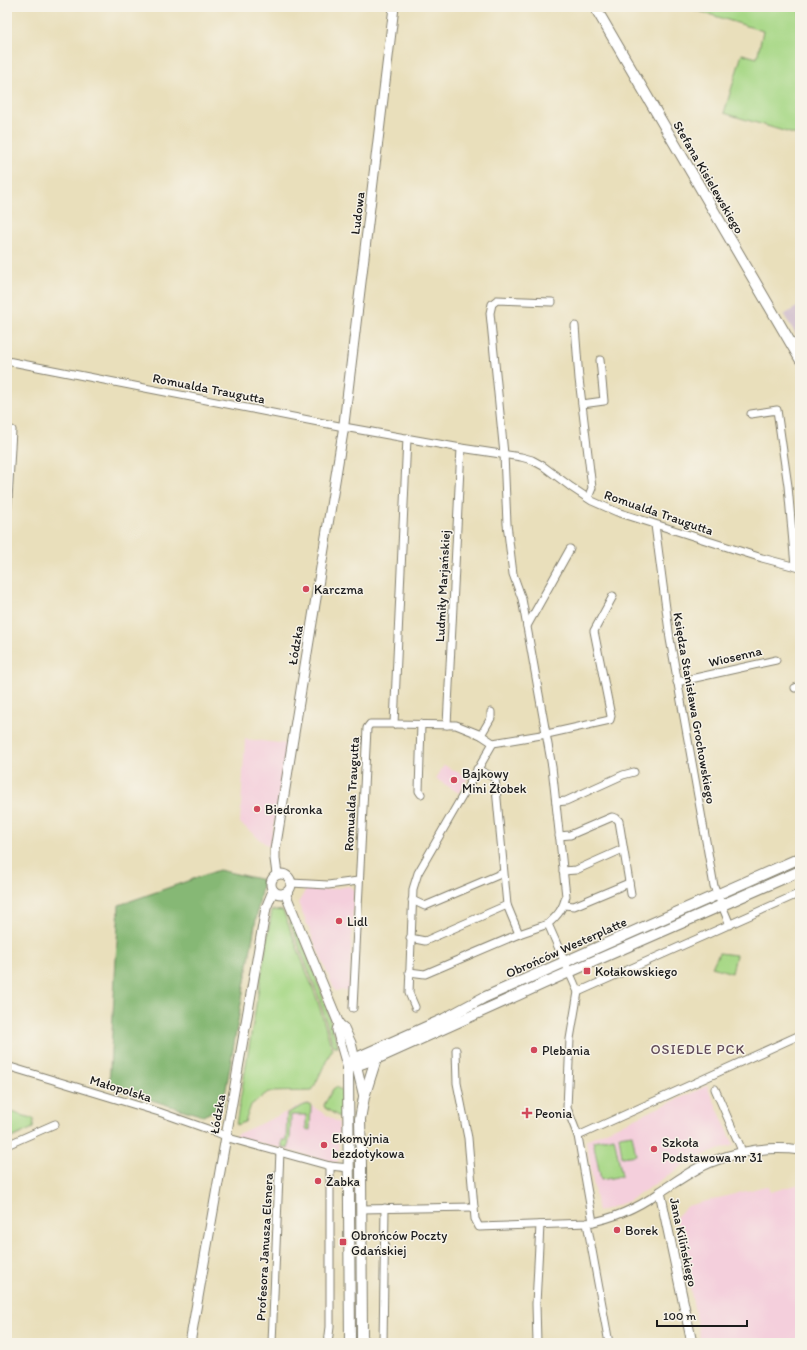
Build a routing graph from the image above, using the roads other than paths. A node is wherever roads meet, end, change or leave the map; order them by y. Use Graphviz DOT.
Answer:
graph roads {
  1 [pos="394,7"];
  2 [pos="595,7"];
  3 [pos="552,302"];
  4 [pos="575,326"];
  5 [pos="800,359"];
  6 [pos="600,360"];
  7 [pos="7,361"];
  8 [pos="582,404"];
  9 [pos="751,414"];
  10 [pos="344,424"];
  11 [pos="12,430"];
  12 [pos="407,438"];
  13 [pos="461,448"];
  14 [pos="504,454"];
  15 [pos="588,498"];
  16 [pos="7,518"];
  17 [pos="655,525"];
  18 [pos="570,549"];
  19 [pos="797,567"];
  20 [pos="613,596"];
  21 [pos="527,626"];
  22 [pos="776,660"];
  23 [pos="677,682"];
  24 [pos="491,712"];
  25 [pos="394,724"];
  26 [pos="421,724"];
  27 [pos="447,725"];
  28 [pos="547,734"];
  29 [pos="481,735"];
  30 [pos="493,743"];
  31 [pos="477,769"];
  32 [pos="634,772"];
  33 [pos="421,794"];
  34 [pos="556,802"];
  35 [pos="560,836"];
  36 [pos="623,850"];
  37 [pos="800,858"];
  38 [pos="563,871"];
  39 [pos="800,871"];
  40 [pos="503,873"];
  41 [pos="277,874"];
  42 [pos="358,881"];
  43 [pos="291,883"];
  44 [pos="629,883"];
  45 [pos="273,891"];
  46 [pos="285,893"];
  47 [pos="800,893"];
  48 [pos="631,894"];
  49 [pos="717,895"];
  50 [pos="412,900"];
  51 [pos="507,905"];
  52 [pos="564,905"];
  53 [pos="722,906"];
  54 [pos="548,924"];
  55 [pos="730,925"];
  56 [pos="518,934"];
  57 [pos="410,938"];
  58 [pos="564,962"];
  59 [pos="409,972"];
  60 [pos="569,972"];
  61 [pos="578,992"];
  62 [pos="415,1007"];
  63 [pos="352,1008"];
  64 [pos="800,1036"];
  65 [pos="456,1050"];
  66 [pos="376,1059"];
  67 [pos="353,1065"];
  68 [pos="7,1066"];
  69 [pos="715,1089"];
  70 [pos="364,1097"];
  71 [pos="55,1124"];
  72 [pos="227,1136"];
  73 [pos="578,1136"];
  74 [pos="7,1145"];
  75 [pos="800,1150"];
  76 [pos="280,1151"];
  77 [pos="742,1153"];
  78 [pos="330,1166"];
  79 [pos="349,1168"];
  80 [pos="660,1192"];
  81 [pos="474,1207"];
  82 [pos="385,1208"];
  83 [pos="361,1209"];
  84 [pos="590,1223"];
  85 [pos="540,1225"];
  86 [pos="190,1343"];
  87 [pos="272,1343"];
  88 [pos="328,1343"];
  89 [pos="350,1343"];
  90 [pos="362,1343"];
  91 [pos="383,1343"];
  92 [pos="536,1343"];
  93 [pos="609,1343"];
  94 [pos="692,1343"];
  1 -- 10 [label="street, Ludowa"];
  2 -- 5 [label="main road, Stefana Kisielewskiego"];
  3 -- 14 [label="street"];
  4 -- 8 [label="street"];
  6 -- 8 [label="street"];
  7 -- 10 [label="street, Romualda Traugutta"];
  8 -- 15 [label="street"];
  9 -- 19 [label="street, Romualda Traugutta"];
  10 -- 12 [label="street, Romualda Traugutta"];
  10 -- 41 [label="street, Łódzka"];
  11 -- 16 [label="street"];
  12 -- 13 [label="street, Romualda Traugutta"];
  12 -- 25 [label="street"];
  13 -- 14 [label="street, Romualda Traugutta"];
  13 -- 27 [label="street, Ludmiły Marjańskiej"];
  14 -- 15 [label="street, Romualda Traugutta"];
  14 -- 21 [label="street"];
  15 -- 17 [label="street, Romualda Traugutta"];
  17 -- 19 [label="street, Romualda Traugutta"];
  17 -- 23 [label="street, Księdza Stanisława Grochowskiego"];
  18 -- 21 [label="street"];
  20 -- 28 [label="street"];
  21 -- 28 [label="street"];
  22 -- 23 [label="street, Wiosenna"];
  23 -- 49 [label="street, Księdza Stanisława Grochowskiego"];
  24 -- 29 [label="street"];
  25 -- 26 [label="street"];
  25 -- 42 [label="street, Romualda Traugutta"];
  26 -- 27 [label="street"];
  26 -- 33 [label="street"];
  27 -- 29 [label="street"];
  28 -- 30 [label="street"];
  28 -- 34 [label="street"];
  29 -- 30 [label="street"];
  30 -- 31 [label="street"];
  31 -- 40 [label="street"];
  31 -- 50 [label="street"];
  32 -- 34 [label="street"];
  34 -- 35 [label="street"];
  35 -- 36 [label="street"];
  35 -- 38 [label="street"];
  36 -- 38 [label="street"];
  36 -- 44 [label="street"];
  37 -- 49 [label="main road, Obrońców Westerplatte"];
  38 -- 52 [label="street"];
  39 -- 53 [label="main road, Obrońców Westerplatte"];
  40 -- 50 [label="street"];
  40 -- 51 [label="street"];
  41 -- 43 [label="street"];
  41 -- 45 [label="street"];
  42 -- 43 [label="street"];
  42 -- 63 [label="street, Romualda Traugutta"];
  43 -- 46 [label="street"];
  44 -- 48 [label="street"];
  44 -- 52 [label="street"];
  45 -- 46 [label="street"];
  45 -- 72 [label="street, Łódzka"];
  46 -- 67 [label="street"];
  47 -- 55 [label="street"];
  49 -- 53 [label="street, Księdza Stanisława Grochowskiego"];
  49 -- 58 [label="main road, Obrońców Westerplatte"];
  50 -- 57 [label="street"];
  51 -- 56 [label="street"];
  51 -- 57 [label="street"];
  52 -- 54 [label="street"];
  53 -- 55 [label="street, Księdza Stanisława Grochowskiego"];
  53 -- 60 [label="main road, Obrońców Westerplatte"];
  54 -- 56 [label="street"];
  54 -- 58 [label="street"];
  55 -- 61 [label="street"];
  56 -- 59 [label="street"];
  57 -- 59 [label="street"];
  58 -- 60 [label="street"];
  58 -- 67 [label="main road, Obrońców Westerplatte"];
  59 -- 62 [label="street"];
  60 -- 61 [label="street"];
  60 -- 66 [label="main road, Obrońców Westerplatte"];
  61 -- 73 [label="street"];
  64 -- 73 [label="street"];
  65 -- 81 [label="street"];
  66 -- 67 [label="street, Obrońców Westerplatte"];
  66 -- 70 [label="main road"];
  67 -- 70 [label="street"];
  67 -- 79 [label="main road"];
  68 -- 72 [label="street, Małopolska"];
  69 -- 77 [label="street"];
  70 -- 83 [label="main road"];
  71 -- 74 [label="street"];
  72 -- 76 [label="street, Małopolska"];
  72 -- 86 [label="street, Łódzka"];
  73 -- 84 [label="street"];
  75 -- 77 [label="street"];
  76 -- 78 [label="street, Małopolska"];
  76 -- 87 [label="street, Profesora Janusza Elsnera"];
  77 -- 80 [label="street"];
  78 -- 79 [label="street, Małopolska"];
  78 -- 88 [label="street"];
  79 -- 89 [label="main road"];
  80 -- 84 [label="street"];
  80 -- 94 [label="street, Jana Kilińskiego"];
  81 -- 82 [label="street"];
  81 -- 85 [label="street"];
  82 -- 83 [label="street"];
  82 -- 91 [label="street"];
  83 -- 90 [label="main road"];
  84 -- 85 [label="street"];
  84 -- 93 [label="street"];
  85 -- 92 [label="street"];
}
